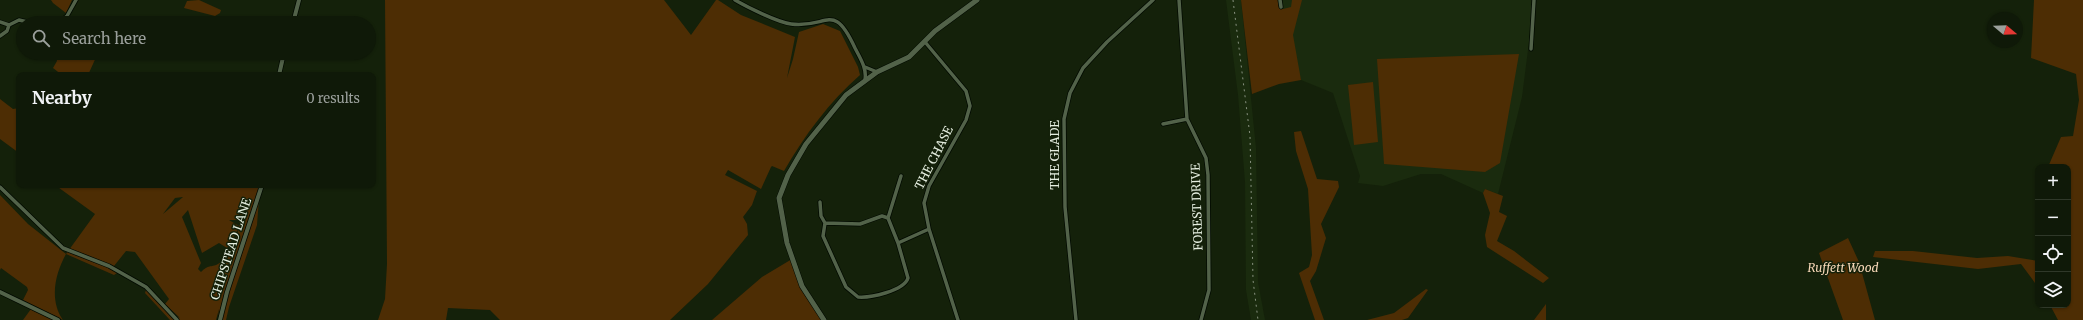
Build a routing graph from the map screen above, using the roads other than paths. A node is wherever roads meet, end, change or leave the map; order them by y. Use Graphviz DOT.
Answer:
graph roads {
  1 [pos="76,0"];
  2 [pos="299,0"];
  3 [pos="735,0"];
  4 [pos="977,0"];
  5 [pos="1154,0"];
  6 [pos="1179,0"];
  7 [pos="1280,0"];
  8 [pos="1534,0"];
  9 [pos="1281,7"];
  10 [pos="67,16"];
  11 [pos="295,16"];
  12 [pos="0,22"];
  13 [pos="16,22"];
  14 [pos="9,25"];
  15 [pos="0,36"];
  16 [pos="925,42"];
  17 [pos="1531,48"];
  18 [pos="282,60"];
  19 [pos="864,66"];
  20 [pos="280,72"];
  21 [pos="877,72"];
  22 [pos="865,80"];
  23 [pos="1187,119"];
  24 [pos="1163,124"];
  25 [pos="901,176"];
  26 [pos="0,187"];
  27 [pos="261,188"];
  28 [pos="820,202"];
  29 [pos="888,218"];
  30 [pos="825,223"];
  31 [pos="929,229"];
  32 [pos="898,243"];
  33 [pos="0,292"];
  34 [pos="58,320"];
  35 [pos="177,320"];
  36 [pos="220,320"];
  37 [pos="824,320"];
  38 [pos="958,320"];
  39 [pos="1076,320"];
  40 [pos="1201,320"];
  1 -- 10 [label="street"];
  2 -- 11 [label="street"];
  3 -- 19 [label="street"];
  4 -- 16 [label="main road"];
  5 -- 39 [label="street, THE GLADE"];
  6 -- 23 [label="street, FOREST DRIVE"];
  7 -- 9 [label="street"];
  8 -- 17 [label="street"];
  12 -- 14 [label="street"];
  13 -- 14 [label="street"];
  14 -- 15 [label="street"];
  16 -- 21 [label="main road"];
  16 -- 31 [label="street, THE CHASE"];
  18 -- 20 [label="street"];
  19 -- 21 [label="street"];
  19 -- 22 [label="street"];
  21 -- 22 [label="main road"];
  22 -- 37 [label="main road"];
  23 -- 24 [label="street"];
  23 -- 40 [label="street, FOREST DRIVE"];
  25 -- 29 [label="street"];
  26 -- 35 [label="street"];
  27 -- 36 [label="street, CHIPSTEAD LANE"];
  28 -- 30 [label="street"];
  29 -- 30 [label="street"];
  29 -- 32 [label="street"];
  30 -- 32 [label="street"];
  31 -- 32 [label="street"];
  31 -- 38 [label="street, THE CHASE"];
  33 -- 34 [label="street"];
}
